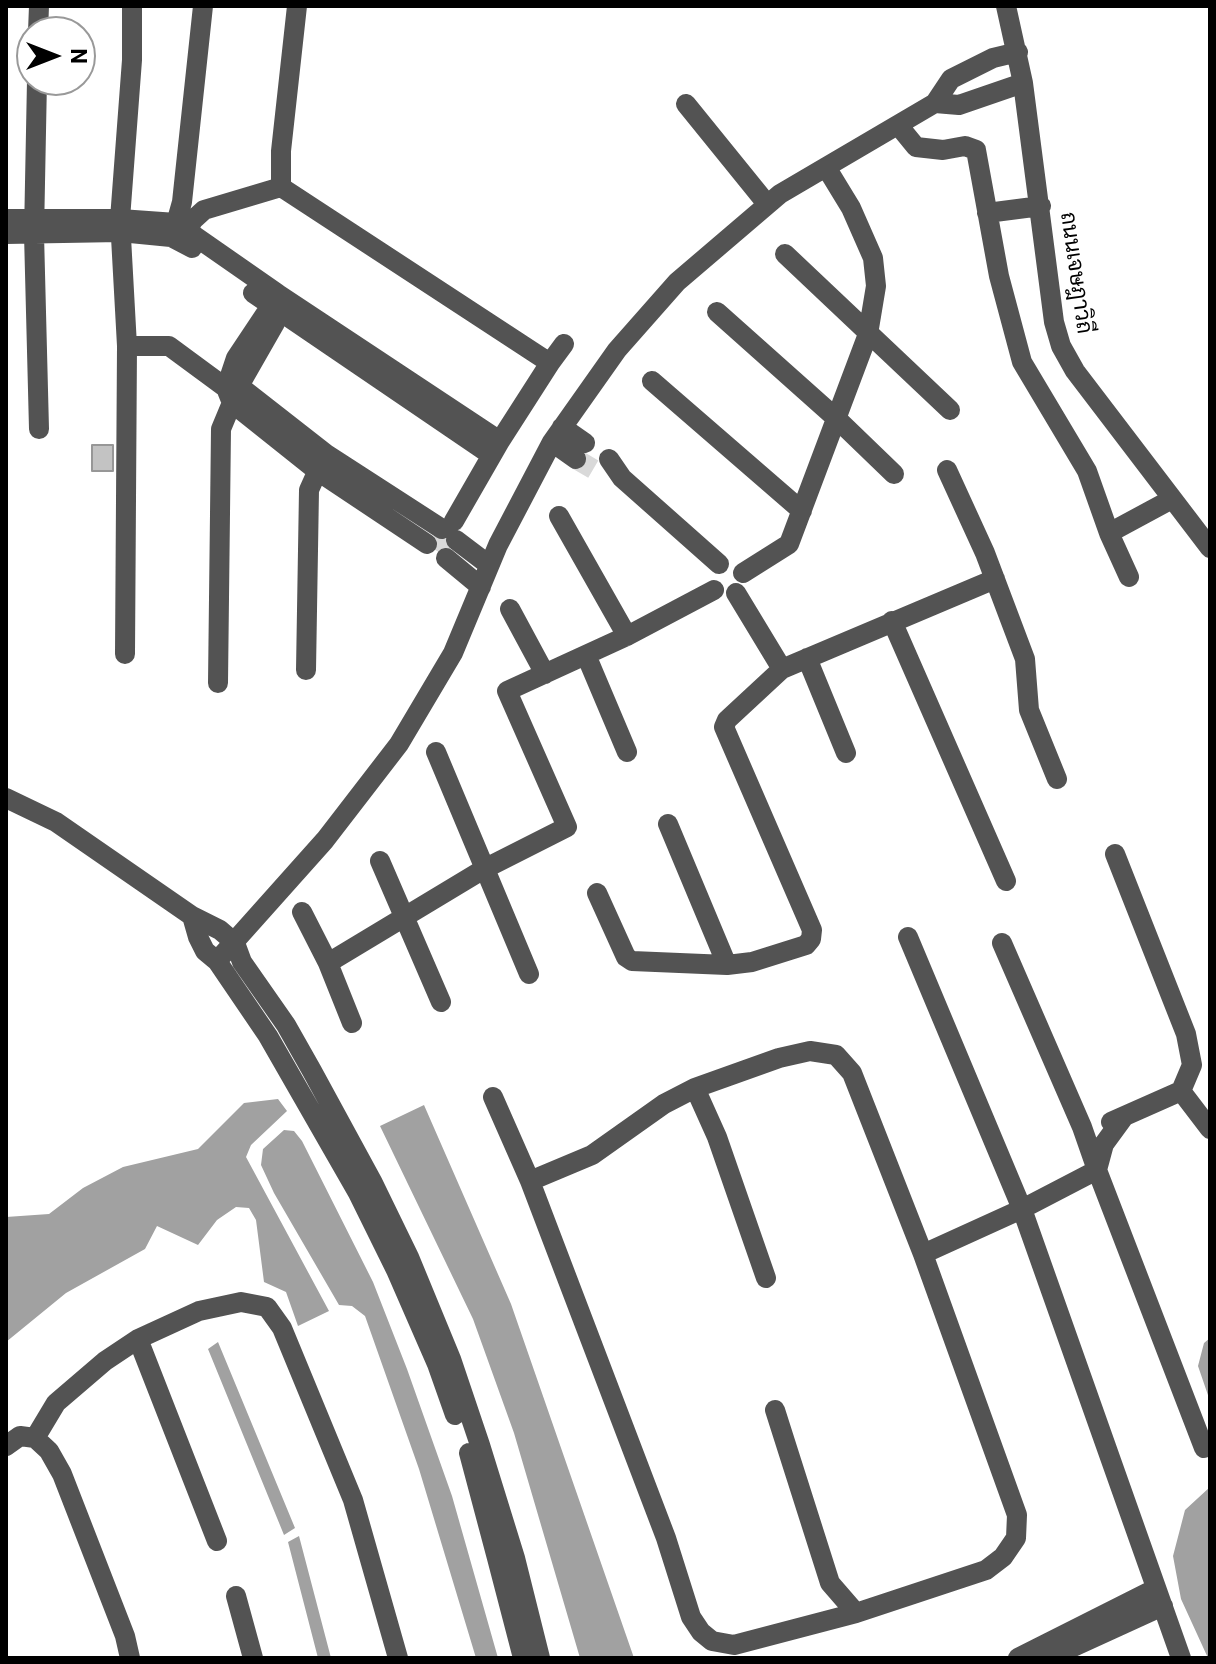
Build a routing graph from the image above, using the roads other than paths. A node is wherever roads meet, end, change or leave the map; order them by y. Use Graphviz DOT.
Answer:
graph roads {
  1 [pos="132,6"];
  2 [pos="203,6"];
  3 [pos="297,6"];
  4 [pos="1006,6"];
  5 [pos="1018,52"];
  6 [pos="1023,83"];
  7 [pos="37,96"];
  8 [pos="935,103"];
  9 [pos="686,104"];
  10 [pos="898,125"];
  11 [pos="826,167"];
  12 [pos="281,187"];
  13 [pos="767,204"];
  14 [pos="1041,206"];
  15 [pos="987,213"];
  16 [pos="6,219"];
  17 [pos="34,226"];
  18 [pos="120,226"];
  19 [pos="179,233"];
  20 [pos="6,234"];
  21 [pos="785,254"];
  22 [pos="282,304"];
  23 [pos="717,312"];
  24 [pos="868,334"];
  25 [pos="564,344"];
  26 [pos="127,346"];
  27 [pos="550,363"];
  28 [pos="652,381"];
  29 [pos="232,392"];
  30 [pos="950,410"];
  31 [pos="837,419"];
  32 [pos="39,429"];
  33 [pos="557,435"];
  34 [pos="495,448"];
  35 [pos="581,451"];
  36 [pos="321,462"];
  37 [pos="604,466"];
  38 [pos="947,470"];
  39 [pos="894,474"];
  40 [pos="1172,499"];
  41 [pos="802,511"];
  42 [pos="559,516"];
  43 [pos="1109,533"];
  44 [pos="450,537"];
  45 [pos="427,544"];
  46 [pos="1210,548"];
  47 [pos="719,564"];
  48 [pos="489,565"];
  49 [pos="743,573"];
  50 [pos="1129,577"];
  51 [pos="995,579"];
  52 [pos="481,587"];
  53 [pos="714,590"];
  54 [pos="740,599"];
  55 [pos="510,609"];
  56 [pos="892,621"];
  57 [pos="627,636"];
  58 [pos="125,654"];
  59 [pos="586,655"];
  60 [pos="807,658"];
  61 [pos="782,669"];
  62 [pos="306,670"];
  63 [pos="545,674"];
  64 [pos="218,683"];
  65 [pos="436,752"];
  66 [pos="627,752"];
  67 [pos="846,753"];
  68 [pos="1057,779"];
  69 [pos="6,798"];
  70 [pos="668,824"];
  71 [pos="1115,854"];
  72 [pos="380,861"];
  73 [pos="484,869"];
  74 [pos="1006,881"];
  75 [pos="597,893"];
  76 [pos="302,912"];
  77 [pos="192,916"];
  78 [pos="405,919"];
  79 [pos="908,937"];
  80 [pos="235,943"];
  81 [pos="1002,943"];
  82 [pos="217,961"];
  83 [pos="328,963"];
  84 [pos="727,965"];
  85 [pos="529,974"];
  86 [pos="441,1002"];
  87 [pos="352,1023"];
  88 [pos="303,1075"];
  89 [pos="695,1088"];
  90 [pos="1181,1091"];
  91 [pos="493,1097"];
  92 [pos="1123,1118"];
  93 [pos="1082,1127"];
  94 [pos="1210,1129"];
  95 [pos="1097,1170"];
  96 [pos="530,1181"];
  97 [pos="1022,1209"];
  98 [pos="923,1254"];
  99 [pos="766,1278"];
  100 [pos="138,1339"];
  101 [pos="775,1410"];
  102 [pos="35,1438"];
  103 [pos="6,1446"];
  104 [pos="1204,1448"];
  105 [pos="217,1541"];
  106 [pos="506,1560"];
  107 [pos="236,1596"];
  108 [pos="1159,1597"];
  109 [pos="856,1613"];
  110 [pos="130,1658"];
  111 [pos="253,1658"];
  112 [pos="398,1658"];
  113 [pos="523,1658"];
  114 [pos="540,1658"];
  115 [pos="1018,1658"];
  116 [pos="1049,1658"];
  117 [pos="1181,1658"];
  1 -- 18 [label="street"];
  2 -- 19 [label="street"];
  3 -- 12 [label="street"];
  4 -- 5 [label="street, ถนนเจษฎาวิถี"];
  5 -- 6 [label="street, ถนนเจษฎาวิถี"];
  5 -- 8 [label="street"];
  6 -- 8 [label="street"];
  6 -- 14 [label="street, ถนนเจษฎาวิถี"];
  7 -- 17 [label="street"];
  8 -- 10 [label="street"];
  9 -- 13 [label="street"];
  10 -- 11 [label="street"];
  10 -- 15 [label="street"];
  11 -- 13 [label="street"];
  11 -- 24 [label="street"];
  12 -- 19 [label="street"];
  12 -- 27 [label="street"];
  13 -- 33 [label="street"];
  14 -- 15 [label="street"];
  14 -- 40 [label="street, ถนนเจษฎาวิถี"];
  15 -- 43 [label="street"];
  16 -- 17 [label="street"];
  17 -- 18 [label="street"];
  17 -- 20 [label="street"];
  17 -- 32 [label="street"];
  18 -- 19 [label="street"];
  18 -- 26 [label="street"];
  19 -- 22 [label="street"];
  21 -- 24 [label="street"];
  22 -- 29 [label="street"];
  22 -- 34 [label="street"];
  23 -- 31 [label="street"];
  24 -- 30 [label="street"];
  24 -- 31 [label="street"];
  25 -- 27 [label="street"];
  26 -- 29 [label="street"];
  26 -- 58 [label="street"];
  27 -- 34 [label="street"];
  28 -- 41 [label="street"];
  29 -- 36 [label="street"];
  29 -- 64 [label="street"];
  31 -- 39 [label="street"];
  31 -- 41 [label="street"];
  33 -- 35 [label="street"];
  33 -- 48 [label="street"];
  34 -- 44 [label="street"];
  36 -- 44 [label="street"];
  36 -- 45 [label="street"];
  36 -- 62 [label="street"];
  37 -- 47 [label="street"];
  38 -- 51 [label="street"];
  40 -- 43 [label="street"];
  40 -- 46 [label="street, ถนนเจษฎาวิถี"];
  41 -- 49 [label="street"];
  42 -- 57 [label="street"];
  43 -- 50 [label="street"];
  44 -- 48 [label="street"];
  44 -- 52 [label="street"];
  47 -- 49 [label="street"];
  47 -- 53 [label="street"];
  48 -- 52 [label="street"];
  49 -- 54 [label="street"];
  51 -- 56 [label="street"];
  51 -- 68 [label="street"];
  52 -- 80 [label="street"];
  53 -- 54 [label="street"];
  53 -- 57 [label="street"];
  54 -- 61 [label="street"];
  55 -- 63 [label="street"];
  56 -- 60 [label="street"];
  56 -- 74 [label="street"];
  57 -- 59 [label="street"];
  59 -- 63 [label="street"];
  59 -- 66 [label="street"];
  60 -- 61 [label="street"];
  60 -- 67 [label="street"];
  61 -- 84 [label="street"];
  63 -- 73 [label="street"];
  65 -- 73 [label="street"];
  69 -- 77 [label="street"];
  70 -- 84 [label="street"];
  71 -- 90 [label="street"];
  72 -- 78 [label="street"];
  73 -- 78 [label="street"];
  73 -- 85 [label="street"];
  75 -- 84 [label="street"];
  76 -- 83 [label="street"];
  77 -- 80 [label="street"];
  77 -- 82 [label="street"];
  78 -- 83 [label="street"];
  78 -- 86 [label="street"];
  79 -- 97 [label="street"];
  80 -- 82 [label="street"];
  80 -- 88 [label="street"];
  81 -- 93 [label="street"];
  82 -- 88 [label="street"];
  83 -- 87 [label="street"];
  88 -- 106 [label="street"];
  89 -- 96 [label="street"];
  89 -- 98 [label="street"];
  89 -- 99 [label="street"];
  90 -- 92 [label="street"];
  90 -- 94 [label="street"];
  91 -- 96 [label="street"];
  92 -- 93 [label="street"];
  92 -- 95 [label="street"];
  93 -- 95 [label="street"];
  95 -- 97 [label="street"];
  95 -- 104 [label="street"];
  96 -- 109 [label="street"];
  97 -- 98 [label="street"];
  97 -- 108 [label="street"];
  98 -- 109 [label="street"];
  100 -- 102 [label="street"];
  100 -- 105 [label="street"];
  100 -- 112 [label="street"];
  101 -- 109 [label="street"];
  102 -- 103 [label="street"];
  102 -- 110 [label="street"];
  106 -- 113 [label="street"];
  106 -- 114 [label="street"];
  107 -- 111 [label="street"];
  108 -- 115 [label="street"];
  108 -- 116 [label="street"];
  108 -- 117 [label="street"];
}
